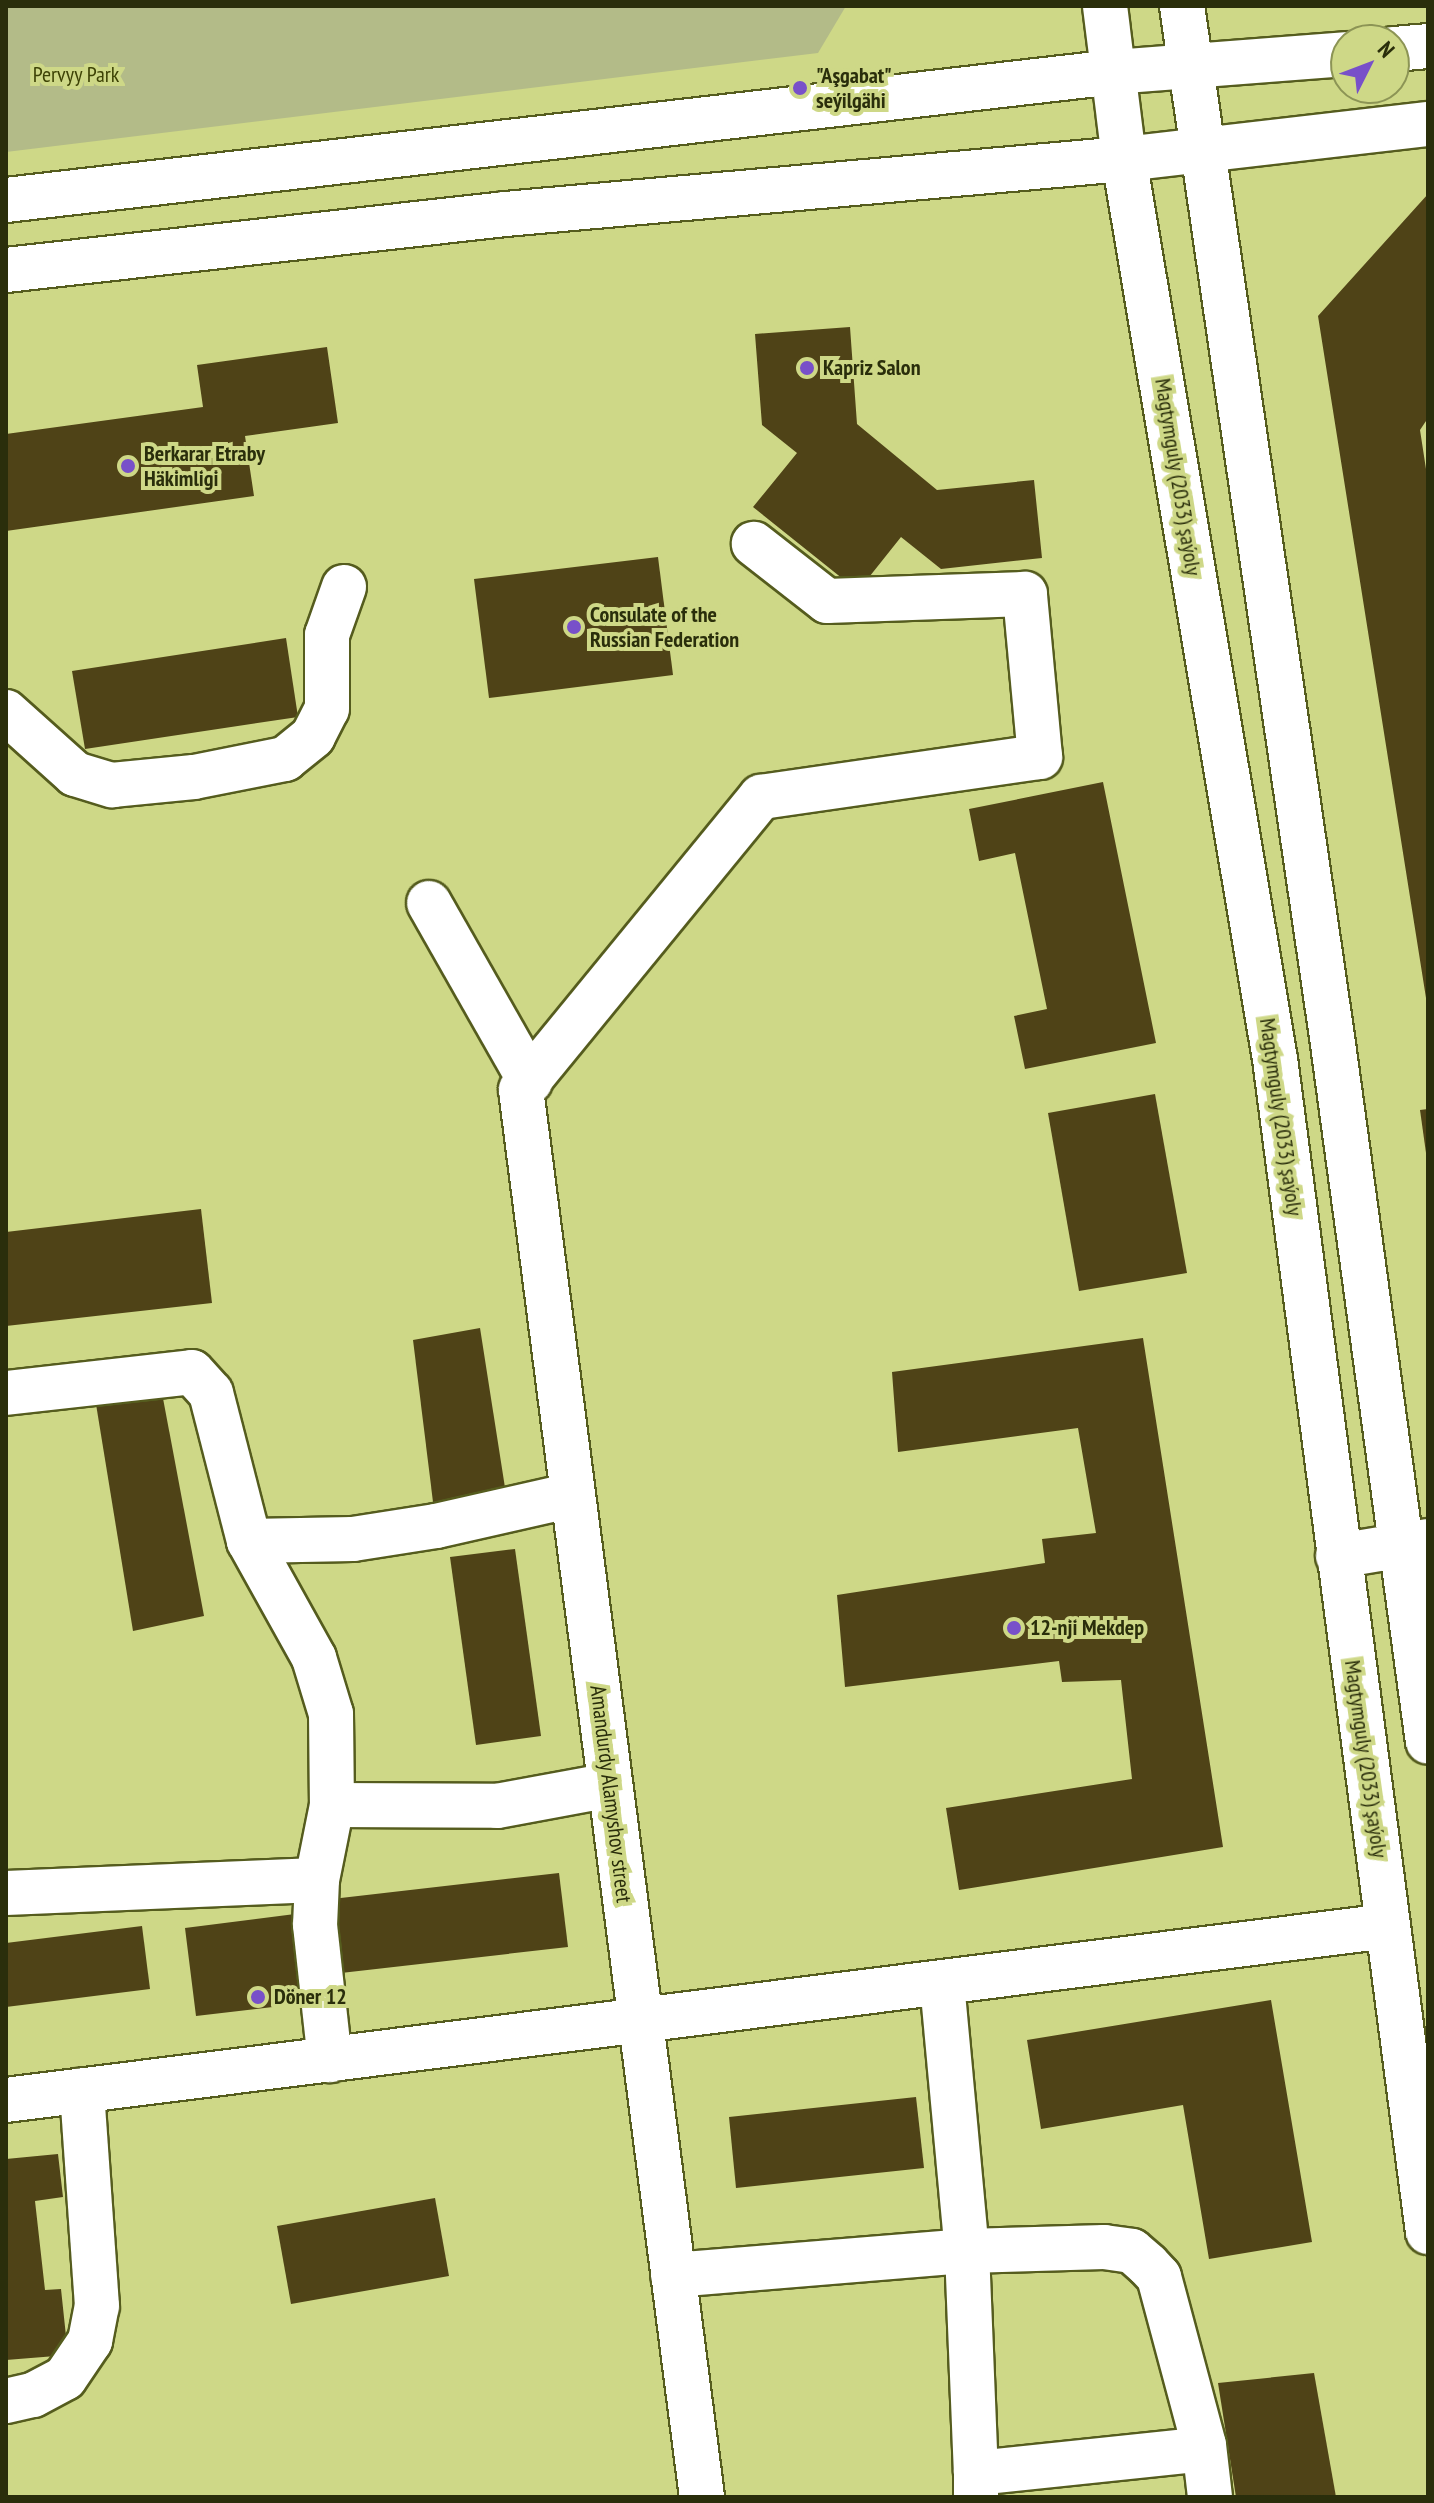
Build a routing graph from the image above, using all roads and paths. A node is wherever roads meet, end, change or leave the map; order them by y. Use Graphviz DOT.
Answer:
graph roads {
  1 [pos="1105,6"];
  2 [pos="1182,6"];
  3 [pos="1330,55"];
  4 [pos="1191,68"];
  5 [pos="1114,72"];
  6 [pos="1428,124"];
  7 [pos="1203,148"];
  8 [pos="1124,159"];
  9 [pos="6,200"];
  10 [pos="6,270"];
  11 [pos="754,544"];
  12 [pos="344,587"];
  13 [pos="6,712"];
  14 [pos="429,903"];
  15 [pos="526,1086"];
  16 [pos="6,1393"];
  17 [pos="572,1495"];
  18 [pos="249,1541"];
  19 [pos="1415,1543"];
  20 [pos="1338,1556"];
  21 [pos="1428,1742"];
  22 [pos="610,1785"];
  23 [pos="332,1805"];
  24 [pos="317,1880"];
  25 [pos="6,1893"];
  26 [pos="1388,1926"];
  27 [pos="942,1983"];
  28 [pos="640,2021"];
  29 [pos="330,2060"];
  30 [pos="82,2091"];
  31 [pos="6,2100"];
  32 [pos="1428,2232"];
  33 [pos="967,2251"];
  34 [pos="673,2275"];
  35 [pos="6,2401"];
  36 [pos="1204,2449"];
  37 [pos="976,2485"];
  38 [pos="702,2497"];
  39 [pos="1210,2497"];
  1 -- 5 [label="main road, Magtymguly (2033) şaýoly"];
  2 -- 4 [label="main road"];
  3 -- 4 [label="main road"];
  4 -- 5 [label="main road"];
  4 -- 7 [label="main road"];
  5 -- 8 [label="main road, Magtymguly (2033) şaýoly"];
  5 -- 9 [label="main road"];
  6 -- 7 [label="main road"];
  7 -- 8 [label="main road"];
  7 -- 19 [label="main road"];
  8 -- 10 [label="main road"];
  8 -- 20 [label="main road, Magtymguly (2033) şaýoly"];
  11 -- 15 [label="main road"];
  12 -- 13 [label="main road"];
  14 -- 15 [label="main road"];
  15 -- 17 [label="main road, Amandurdy Alamyshov street"];
  16 -- 18 [label="main road"];
  17 -- 18 [label="main road"];
  17 -- 22 [label="main road, Amandurdy Alamyshov street"];
  18 -- 23 [label="main road"];
  19 -- 20 [label="main road"];
  19 -- 21 [label="main road"];
  20 -- 26 [label="main road, Magtymguly (2033) şaýoly"];
  22 -- 23 [label="main road"];
  22 -- 28 [label="main road, Amandurdy Alamyshov street"];
  23 -- 24 [label="main road"];
  24 -- 25 [label="main road"];
  24 -- 29 [label="main road"];
  26 -- 27 [label="main road"];
  26 -- 32 [label="main road, Magtymguly (2033) şaýoly"];
  27 -- 28 [label="main road"];
  27 -- 33 [label="main road"];
  28 -- 29 [label="main road"];
  28 -- 34 [label="main road, Amandurdy Alamyshov street"];
  29 -- 30 [label="main road"];
  30 -- 31 [label="main road"];
  30 -- 35 [label="main road"];
  33 -- 34 [label="main road"];
  33 -- 36 [label="main road"];
  33 -- 37 [label="main road"];
  34 -- 38 [label="main road, Amandurdy Alamyshov street"];
  36 -- 37 [label="main road"];
  36 -- 39 [label="main road"];
}
